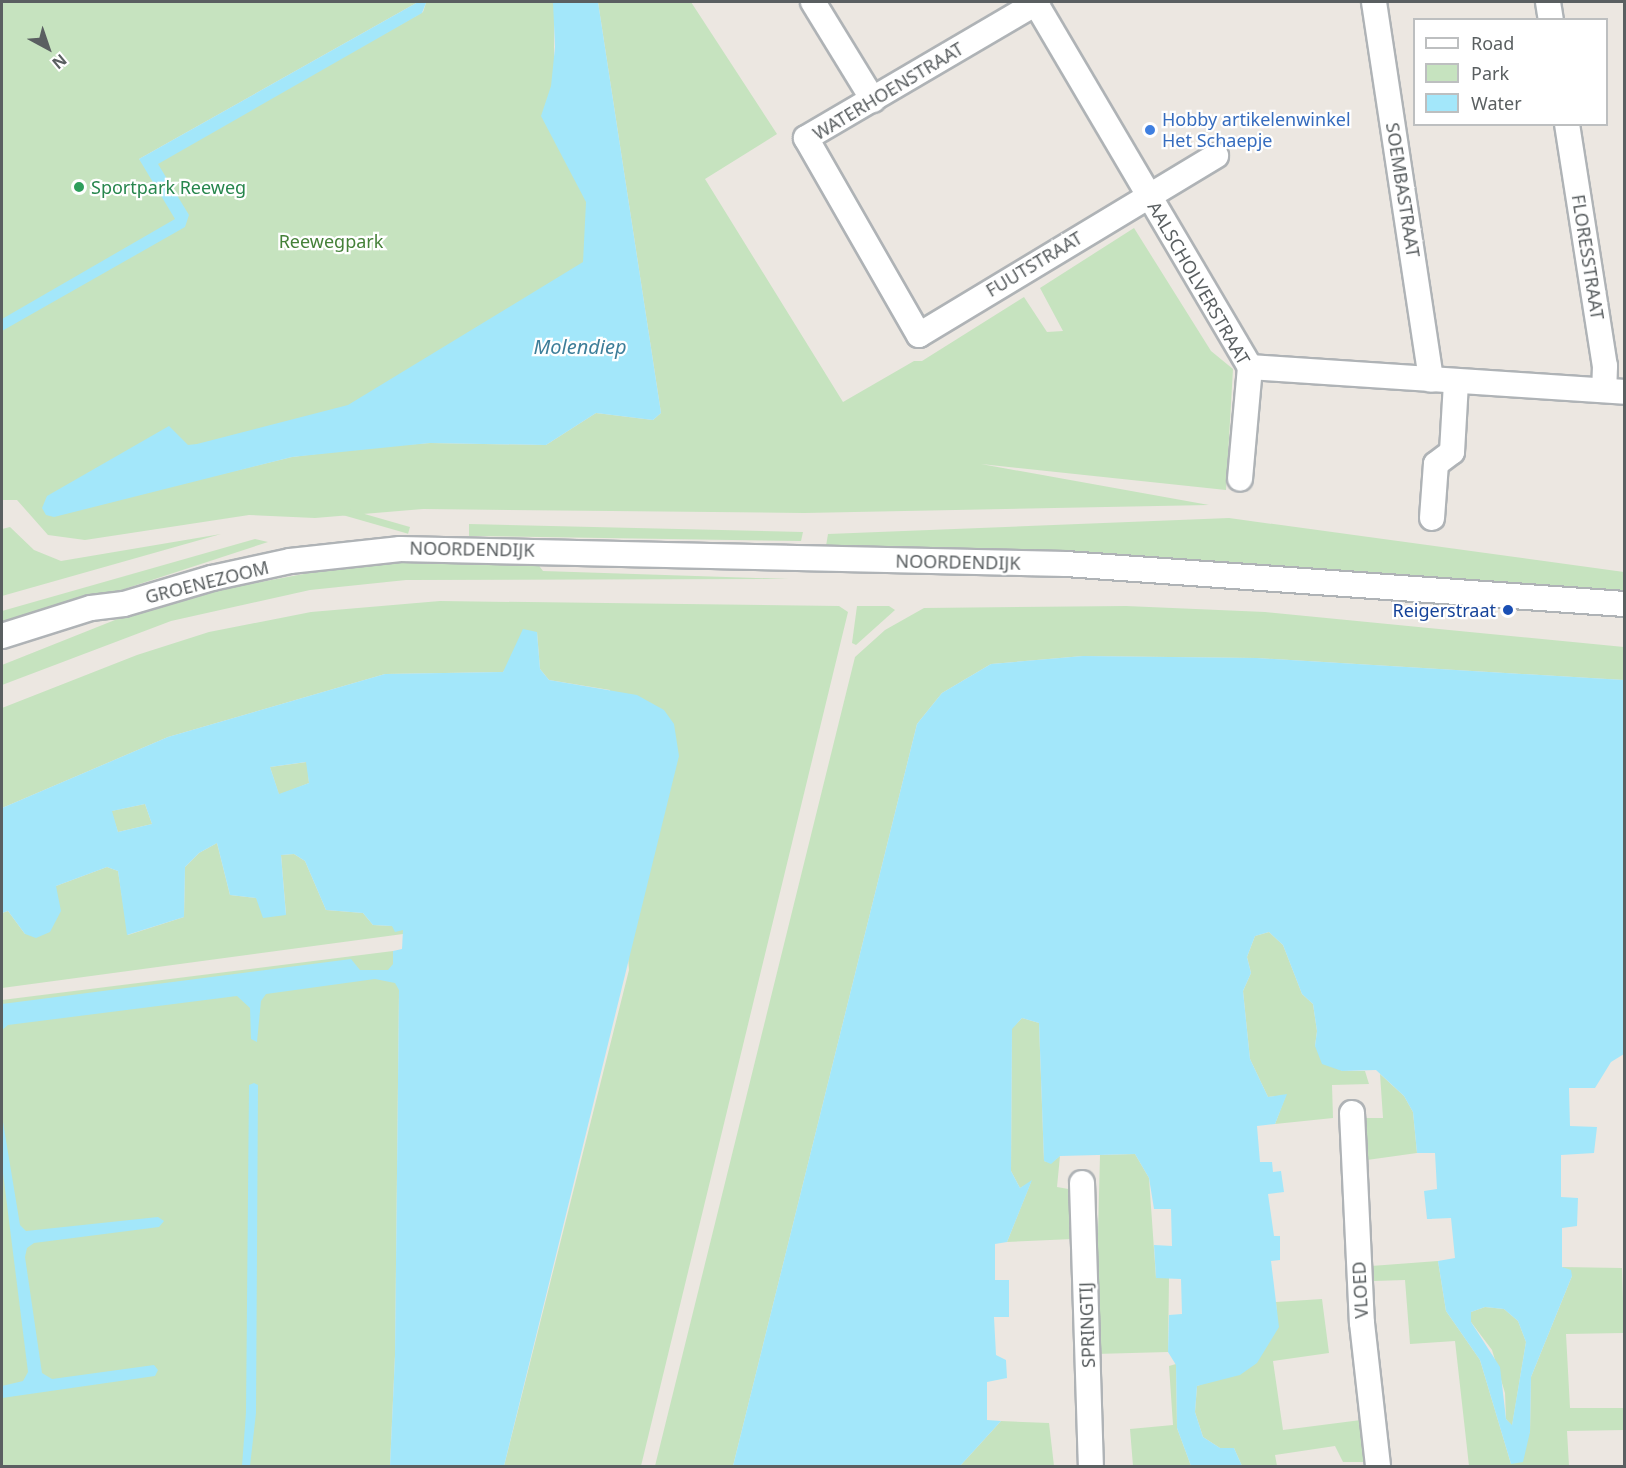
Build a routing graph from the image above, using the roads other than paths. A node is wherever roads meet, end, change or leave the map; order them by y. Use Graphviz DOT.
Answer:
graph roads {
  1 [pos="813,2"];
  2 [pos="1036,2"];
  3 [pos="1374,2"];
  4 [pos="1548,2"];
  5 [pos="1551,18"];
  6 [pos="873,100"];
  7 [pos="1568,126"];
  8 [pos="1216,156"];
  9 [pos="1149,195"];
  10 [pos="919,335"];
  11 [pos="1250,367"];
  12 [pos="1431,380"];
  13 [pos="1456,382"];
  14 [pos="1614,391"];
  15 [pos="1240,479"];
  16 [pos="1432,518"];
  17 [pos="290,561"];
  18 [pos="124,604"];
  19 [pos="1624,604"];
  20 [pos="2,636"];
  21 [pos="2,653"];
  22 [pos="1352,1113"];
  23 [pos="1082,1183"];
  24 [pos="1091,1467"];
  25 [pos="1378,1467"];
  1 -- 6 [label="street"];
  2 -- 6 [label="street, WATERHOENSTRAAT"];
  2 -- 9 [label="street, AALSCHOLVERSTRAAT"];
  3 -- 12 [label="street, SOEMBASTRAAT"];
  4 -- 5 [label="street"];
  6 -- 10 [label="street, WATERHOENSTRAAT"];
  7 -- 14 [label="street, FLORESSTRAAT"];
  8 -- 9 [label="street, AALSCHOLVERSTRAAT"];
  9 -- 10 [label="street, FUUTSTRAAT"];
  9 -- 11 [label="street, AALSCHOLVERSTRAAT"];
  11 -- 12 [label="street"];
  11 -- 15 [label="street, AALSCHOLVERSTRAAT"];
  12 -- 13 [label="street"];
  13 -- 14 [label="street"];
  13 -- 16 [label="street"];
  17 -- 18 [label="street, GROENEZOOM"];
  17 -- 19 [label="street, NOORDENDIJK"];
  18 -- 20 [label="street, GROENEZOOM"];
  18 -- 21 [label="street, GROENEZOOM"];
  22 -- 25 [label="street, VLOED"];
  23 -- 24 [label="street, SPRINGTIJ"];
}
